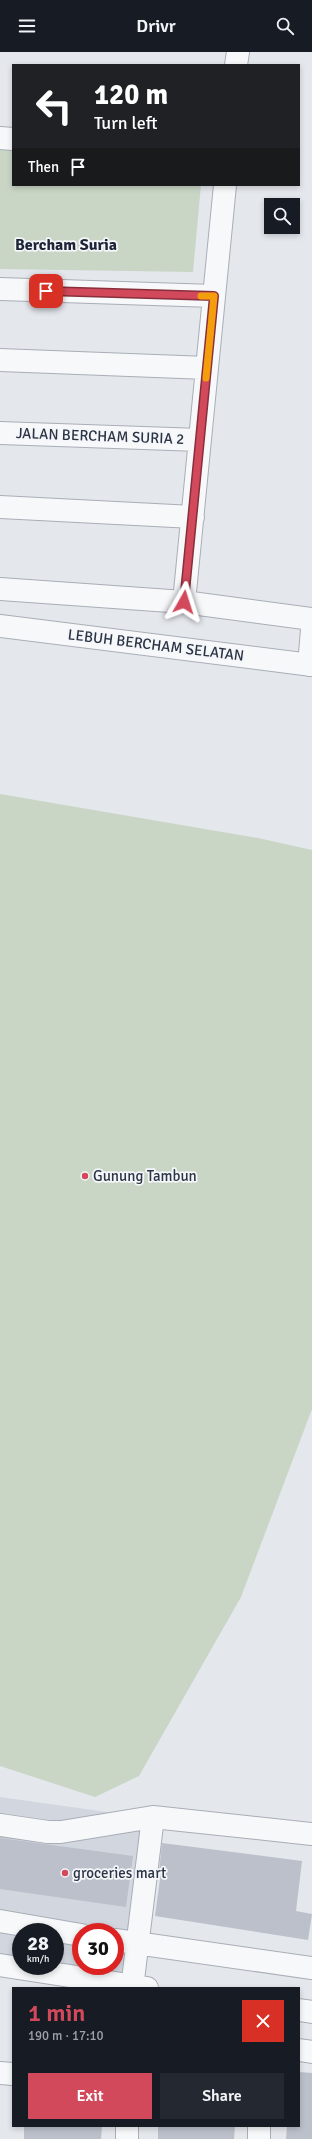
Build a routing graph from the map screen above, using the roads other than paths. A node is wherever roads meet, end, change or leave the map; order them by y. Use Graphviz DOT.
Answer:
graph roads {
  1 [pos="238,52"];
  2 [pos="236,64"];
  3 [pos="0,138"];
  4 [pos="12,139"];
  5 [pos="225,186"];
  6 [pos="0,289"];
  7 [pos="214,296"];
  8 [pos="0,360"];
  9 [pos="207,368"];
  10 [pos="0,432"];
  11 [pos="200,440"];
  12 [pos="0,507"];
  13 [pos="192,517"];
  14 [pos="0,590"];
  15 [pos="184,602"];
  16 [pos="312,619"];
  17 [pos="0,626"];
  18 [pos="312,630"];
  19 [pos="310,665"];
  20 [pos="152,1817"];
  21 [pos="0,1825"];
  22 [pos="312,1834"];
  23 [pos="0,1921"];
  24 [pos="72,1933"];
  25 [pos="124,1942"];
  26 [pos="138,1944"];
  27 [pos="0,1965"];
  28 [pos="312,1968"];
  29 [pos="137,1987"];
  30 [pos="300,2010"];
  31 [pos="312,2012"];
  32 [pos="300,2050"];
  33 [pos="312,2052"];
  34 [pos="0,2073"];
  35 [pos="12,2074"];
  36 [pos="127,2127"];
  37 [pos="260,2127"];
  38 [pos="127,2139"];
  39 [pos="259,2139"];
  1 -- 2 [label="street"];
  3 -- 4 [label="street"];
  5 -- 7 [label="street"];
  6 -- 7 [label="street"];
  7 -- 9 [label="street"];
  8 -- 9 [label="street"];
  9 -- 11 [label="street"];
  10 -- 11 [label="street, JALAN BERCHAM SURIA 2"];
  11 -- 13 [label="street"];
  12 -- 13 [label="street"];
  13 -- 15 [label="street"];
  14 -- 15 [label="street"];
  15 -- 16 [label="street"];
  17 -- 19 [label="street, LEBUH BERCHAM SELATAN"];
  18 -- 19 [label="street"];
  20 -- 21 [label="street"];
  20 -- 22 [label="street"];
  20 -- 26 [label="street"];
  23 -- 24 [label="street"];
  25 -- 26 [label="street"];
  26 -- 28 [label="street"];
  26 -- 29 [label="street"];
  27 -- 29 [label="street"];
  30 -- 31 [label="street"];
  32 -- 33 [label="street"];
  34 -- 35 [label="street"];
  36 -- 38 [label="street"];
  37 -- 39 [label="street"];
}
